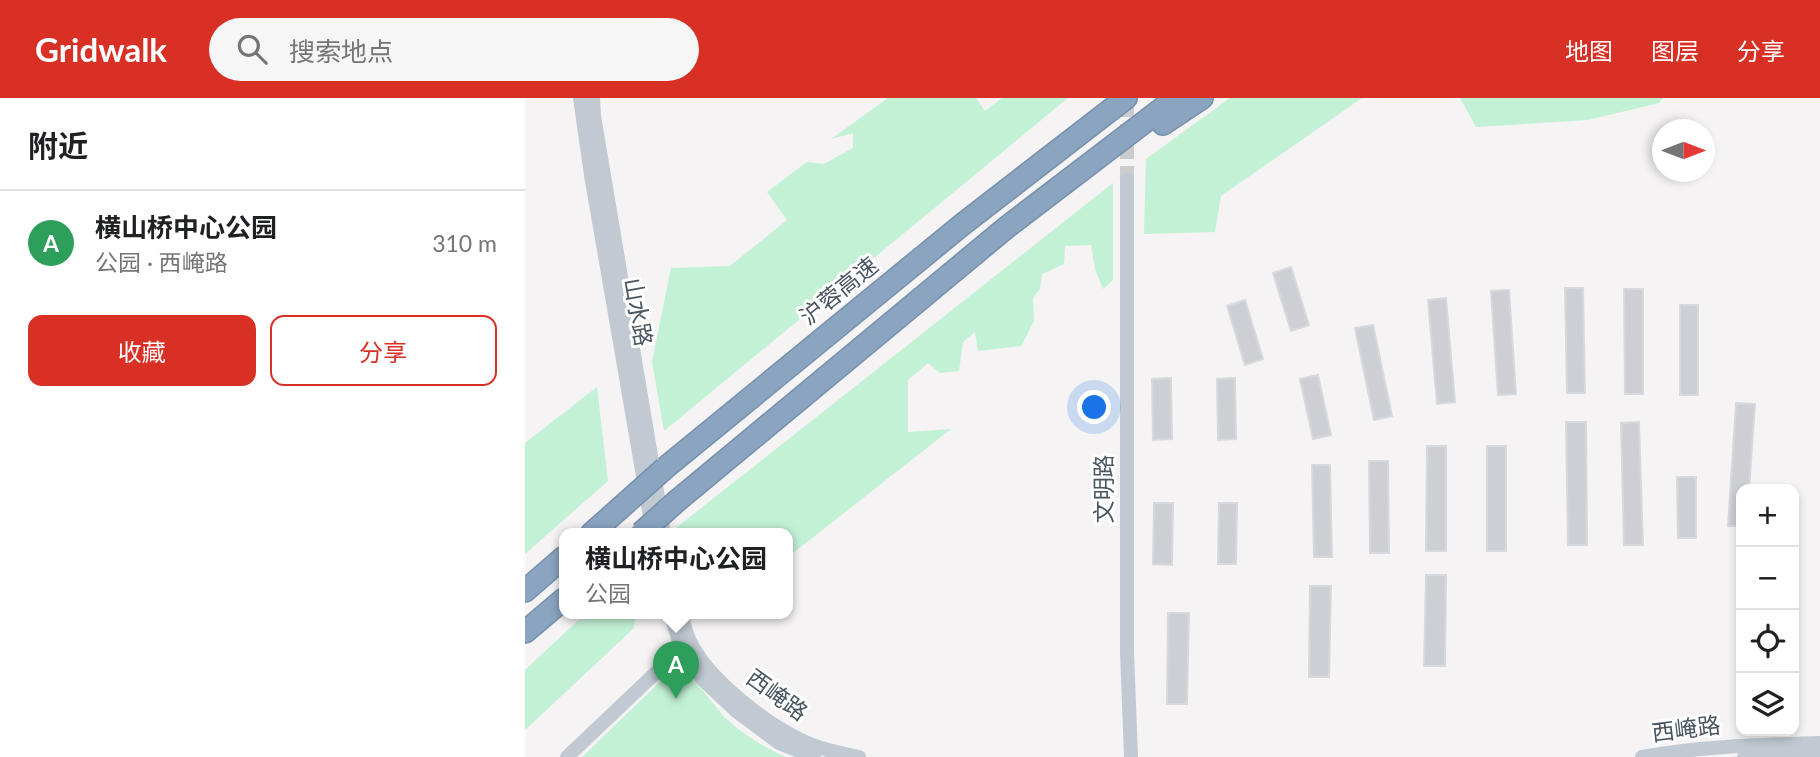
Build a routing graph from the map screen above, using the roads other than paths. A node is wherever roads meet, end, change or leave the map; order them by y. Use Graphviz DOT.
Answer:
graph roads {
  1 [pos="580,98"];
  2 [pos="593,98"];
  3 [pos="1126,98"];
  4 [pos="1176,98"];
  5 [pos="1202,98"];
  6 [pos="1127,180"];
  7 [pos="1007,227"];
  8 [pos="597,528"];
  9 [pos="647,528"];
  10 [pos="652,528"];
  11 [pos="663,528"];
  12 [pos="559,561"];
  13 [pos="525,591"];
  14 [pos="559,603"];
  15 [pos="673,619"];
  16 [pos="682,619"];
  17 [pos="525,632"];
  18 [pos="685,645"];
  19 [pos="1820,743"];
  20 [pos="1820,754"];
  21 [pos="567,757"];
  22 [pos="814,757"];
  23 [pos="859,757"];
  24 [pos="1131,757"];
  25 [pos="1642,757"];
  26 [pos="1744,757"];
  1 -- 10 [label="street, 山水路"];
  2 -- 11 [label="street, 山水路"];
  3 -- 8 [label="highway, 沪蓉高速, bridge"];
  4 -- 7 [label="highway"];
  5 -- 7 [label="highway"];
  6 -- 24 [label="street, 文明路"];
  7 -- 9 [label="highway, bridge"];
  12 -- 13 [label="highway"];
  14 -- 17 [label="highway"];
  15 -- 18 [label="street"];
  16 -- 18 [label="street"];
  18 -- 21 [label="street"];
  18 -- 22 [label="street, 西崦路"];
  18 -- 23 [label="street, 西崦路"];
  19 -- 25 [label="street, 西崦路"];
  20 -- 26 [label="street, 西崦路"];
}
